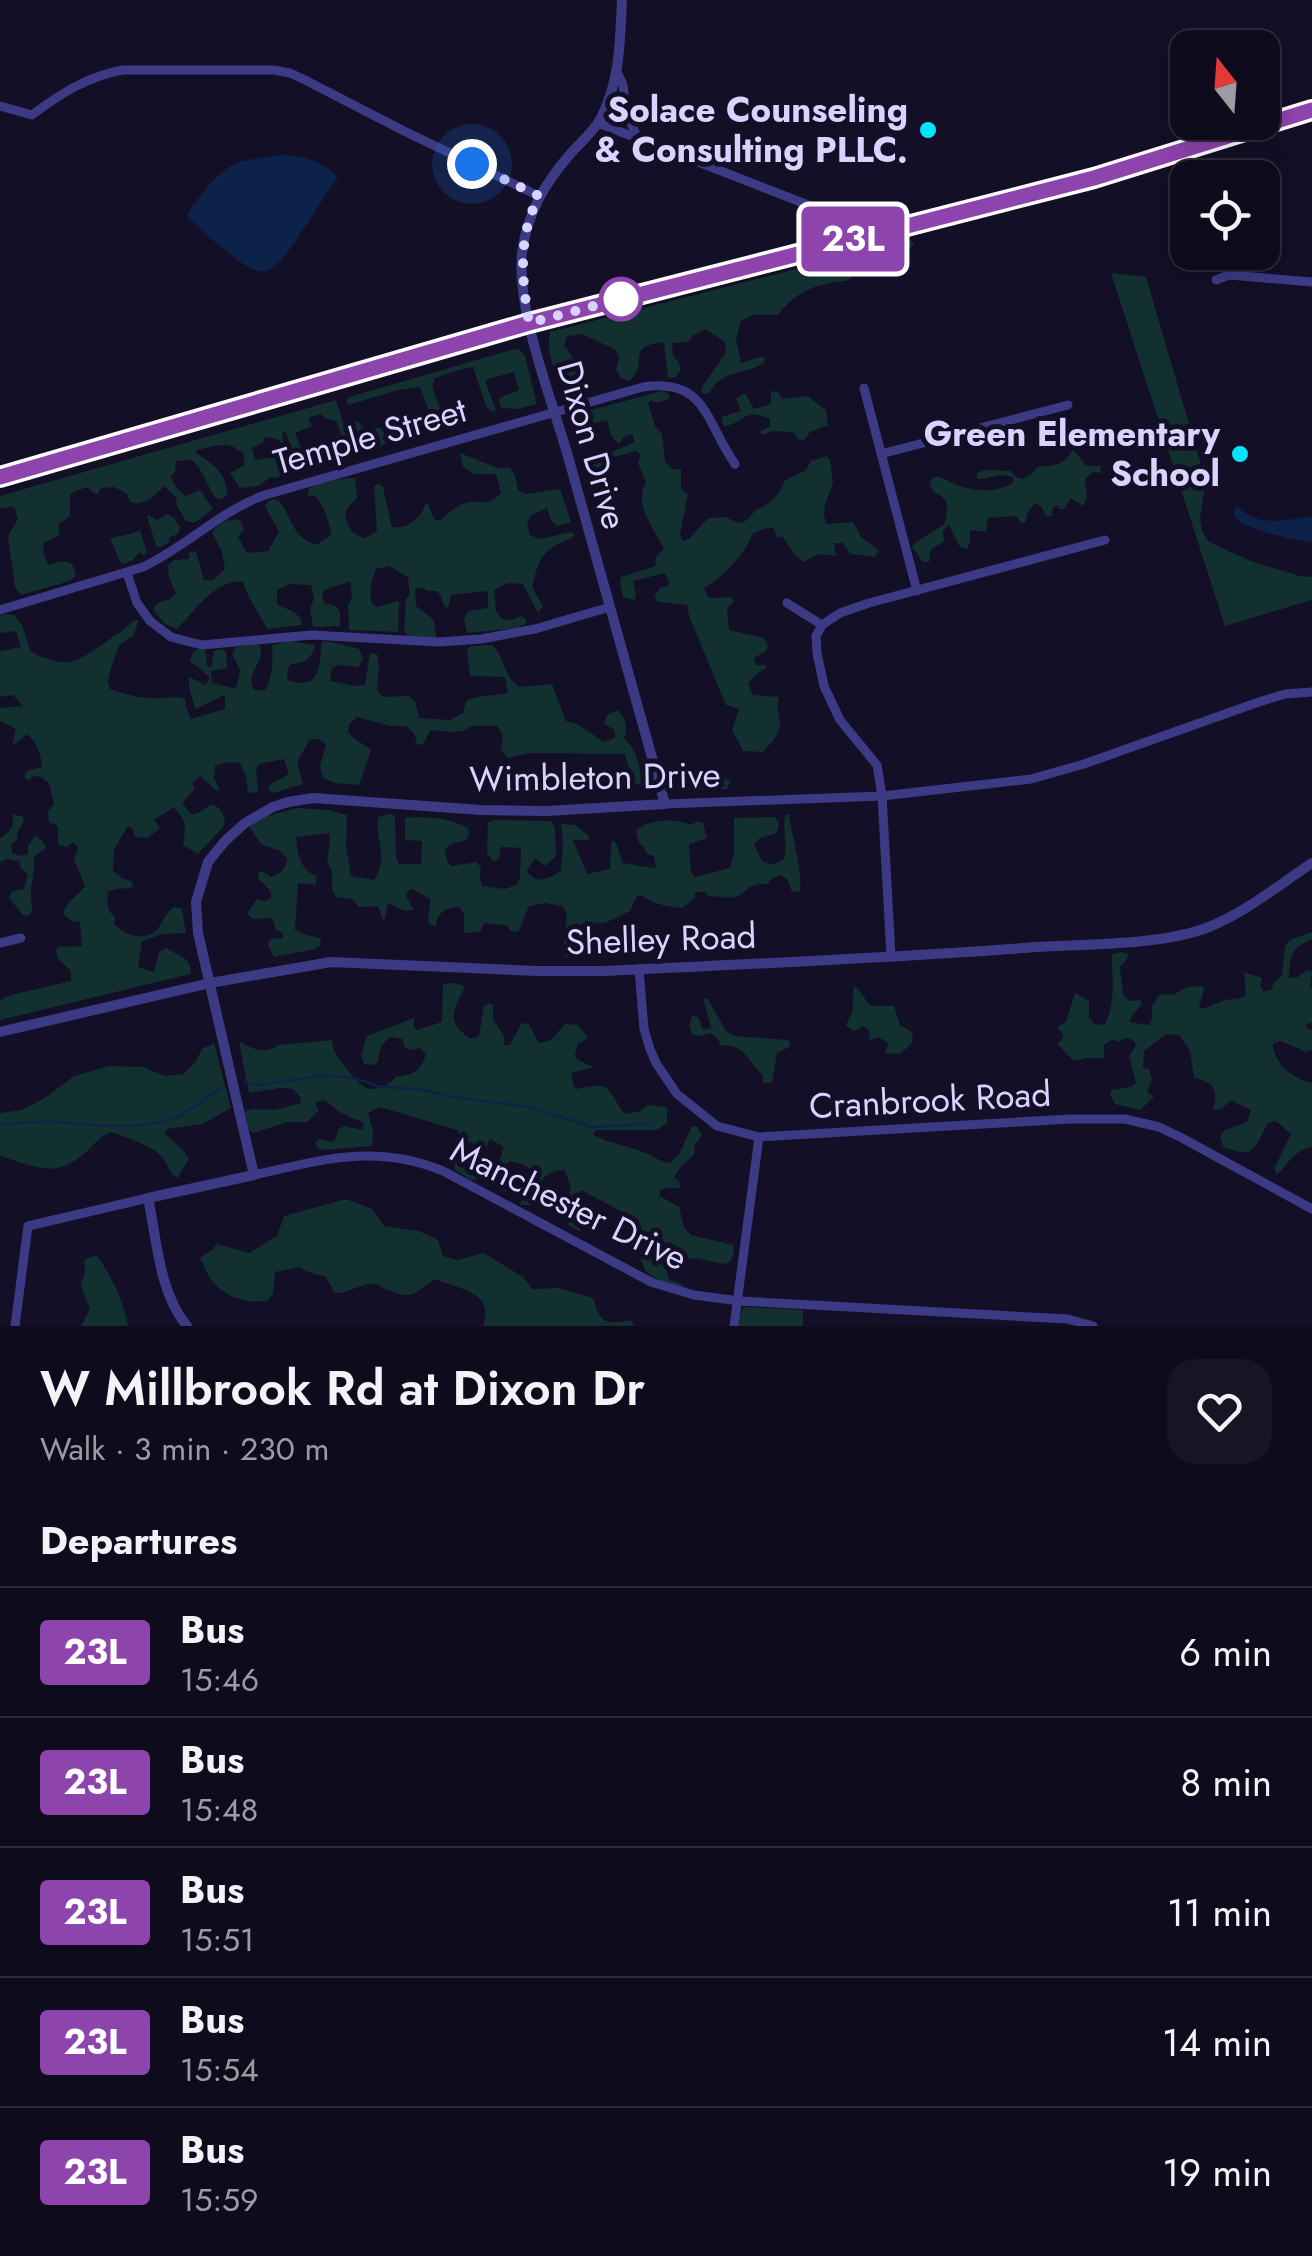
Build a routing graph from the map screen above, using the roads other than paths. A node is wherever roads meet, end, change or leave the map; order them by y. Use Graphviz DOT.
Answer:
graph roads {
  1 [pos="622,0"];
  2 [pos="618,72"];
  3 [pos="0,106"];
  4 [pos="1312,110"];
  5 [pos="598,123"];
  6 [pos="638,139"];
  7 [pos="539,196"];
  8 [pos="817,208"];
  9 [pos="846,241"];
  10 [pos="815,249"];
  11 [pos="1216,280"];
  12 [pos="1312,282"];
  13 [pos="529,323"];
  14 [pos="864,388"];
  15 [pos="1068,405"];
  16 [pos="556,412"];
  17 [pos="881,454"];
  18 [pos="734,464"];
  19 [pos="0,477"];
  20 [pos="1105,540"];
  21 [pos="127,573"];
  22 [pos="916,590"];
  23 [pos="787,603"];
  24 [pos="610,607"];
  25 [pos="0,610"];
  26 [pos="822,625"];
  27 [pos="1312,692"];
  28 [pos="882,796"];
  29 [pos="665,804"];
  30 [pos="1312,863"];
  31 [pos="21,938"];
  32 [pos="0,943"];
  33 [pos="890,956"];
  34 [pos="639,969"];
  35 [pos="210,983"];
  36 [pos="0,1032"];
  37 [pos="760,1137"];
  38 [pos="254,1174"];
  39 [pos="148,1198"];
  40 [pos="1312,1208"];
  41 [pos="739,1300"];
  42 [pos="16,1326"];
  43 [pos="187,1326"];
  44 [pos="734,1326"];
  45 [pos="1093,1326"];
  1 -- 2 [label="street, Dixon Drive"];
  2 -- 5 [label="street, Dixon Drive"];
  2 -- 6 [label="street"];
  3 -- 7 [label="street"];
  4 -- 9 [label="main road"];
  5 -- 6 [label="street"];
  5 -- 7 [label="street, Dixon Drive"];
  6 -- 8 [label="street"];
  7 -- 13 [label="street, Dixon Drive"];
  8 -- 9 [label="street"];
  8 -- 10 [label="street"];
  9 -- 10 [label="main road"];
  10 -- 13 [label="main road"];
  11 -- 12 [label="street"];
  13 -- 16 [label="street, Dixon Drive"];
  13 -- 19 [label="main road"];
  14 -- 17 [label="street"];
  15 -- 17 [label="street"];
  16 -- 18 [label="street, Temple Street"];
  16 -- 21 [label="street, Temple Street"];
  16 -- 24 [label="street, Dixon Drive"];
  17 -- 22 [label="street"];
  20 -- 22 [label="street"];
  21 -- 24 [label="street"];
  21 -- 25 [label="street, Temple Street"];
  22 -- 26 [label="street"];
  23 -- 26 [label="street"];
  24 -- 29 [label="street, Dixon Drive"];
  26 -- 28 [label="street"];
  27 -- 28 [label="street, Wimbleton Drive"];
  28 -- 29 [label="street, Wimbleton Drive"];
  28 -- 33 [label="street"];
  29 -- 35 [label="street, Wimbleton Drive"];
  30 -- 33 [label="street, Shelley Road"];
  31 -- 32 [label="street"];
  33 -- 34 [label="street, Shelley Road"];
  34 -- 35 [label="street, Shelley Road"];
  34 -- 37 [label="street, Cranbrook Road"];
  35 -- 36 [label="street, Shelley Road"];
  35 -- 38 [label="street, Wimbleton Drive"];
  37 -- 40 [label="street, Cranbrook Road"];
  37 -- 41 [label="street"];
  38 -- 39 [label="street, Manchester Drive"];
  38 -- 41 [label="street, Manchester Drive"];
  39 -- 42 [label="street, Manchester Drive"];
  39 -- 43 [label="street"];
  41 -- 44 [label="street"];
  41 -- 45 [label="street, Manchester Drive"];
}
